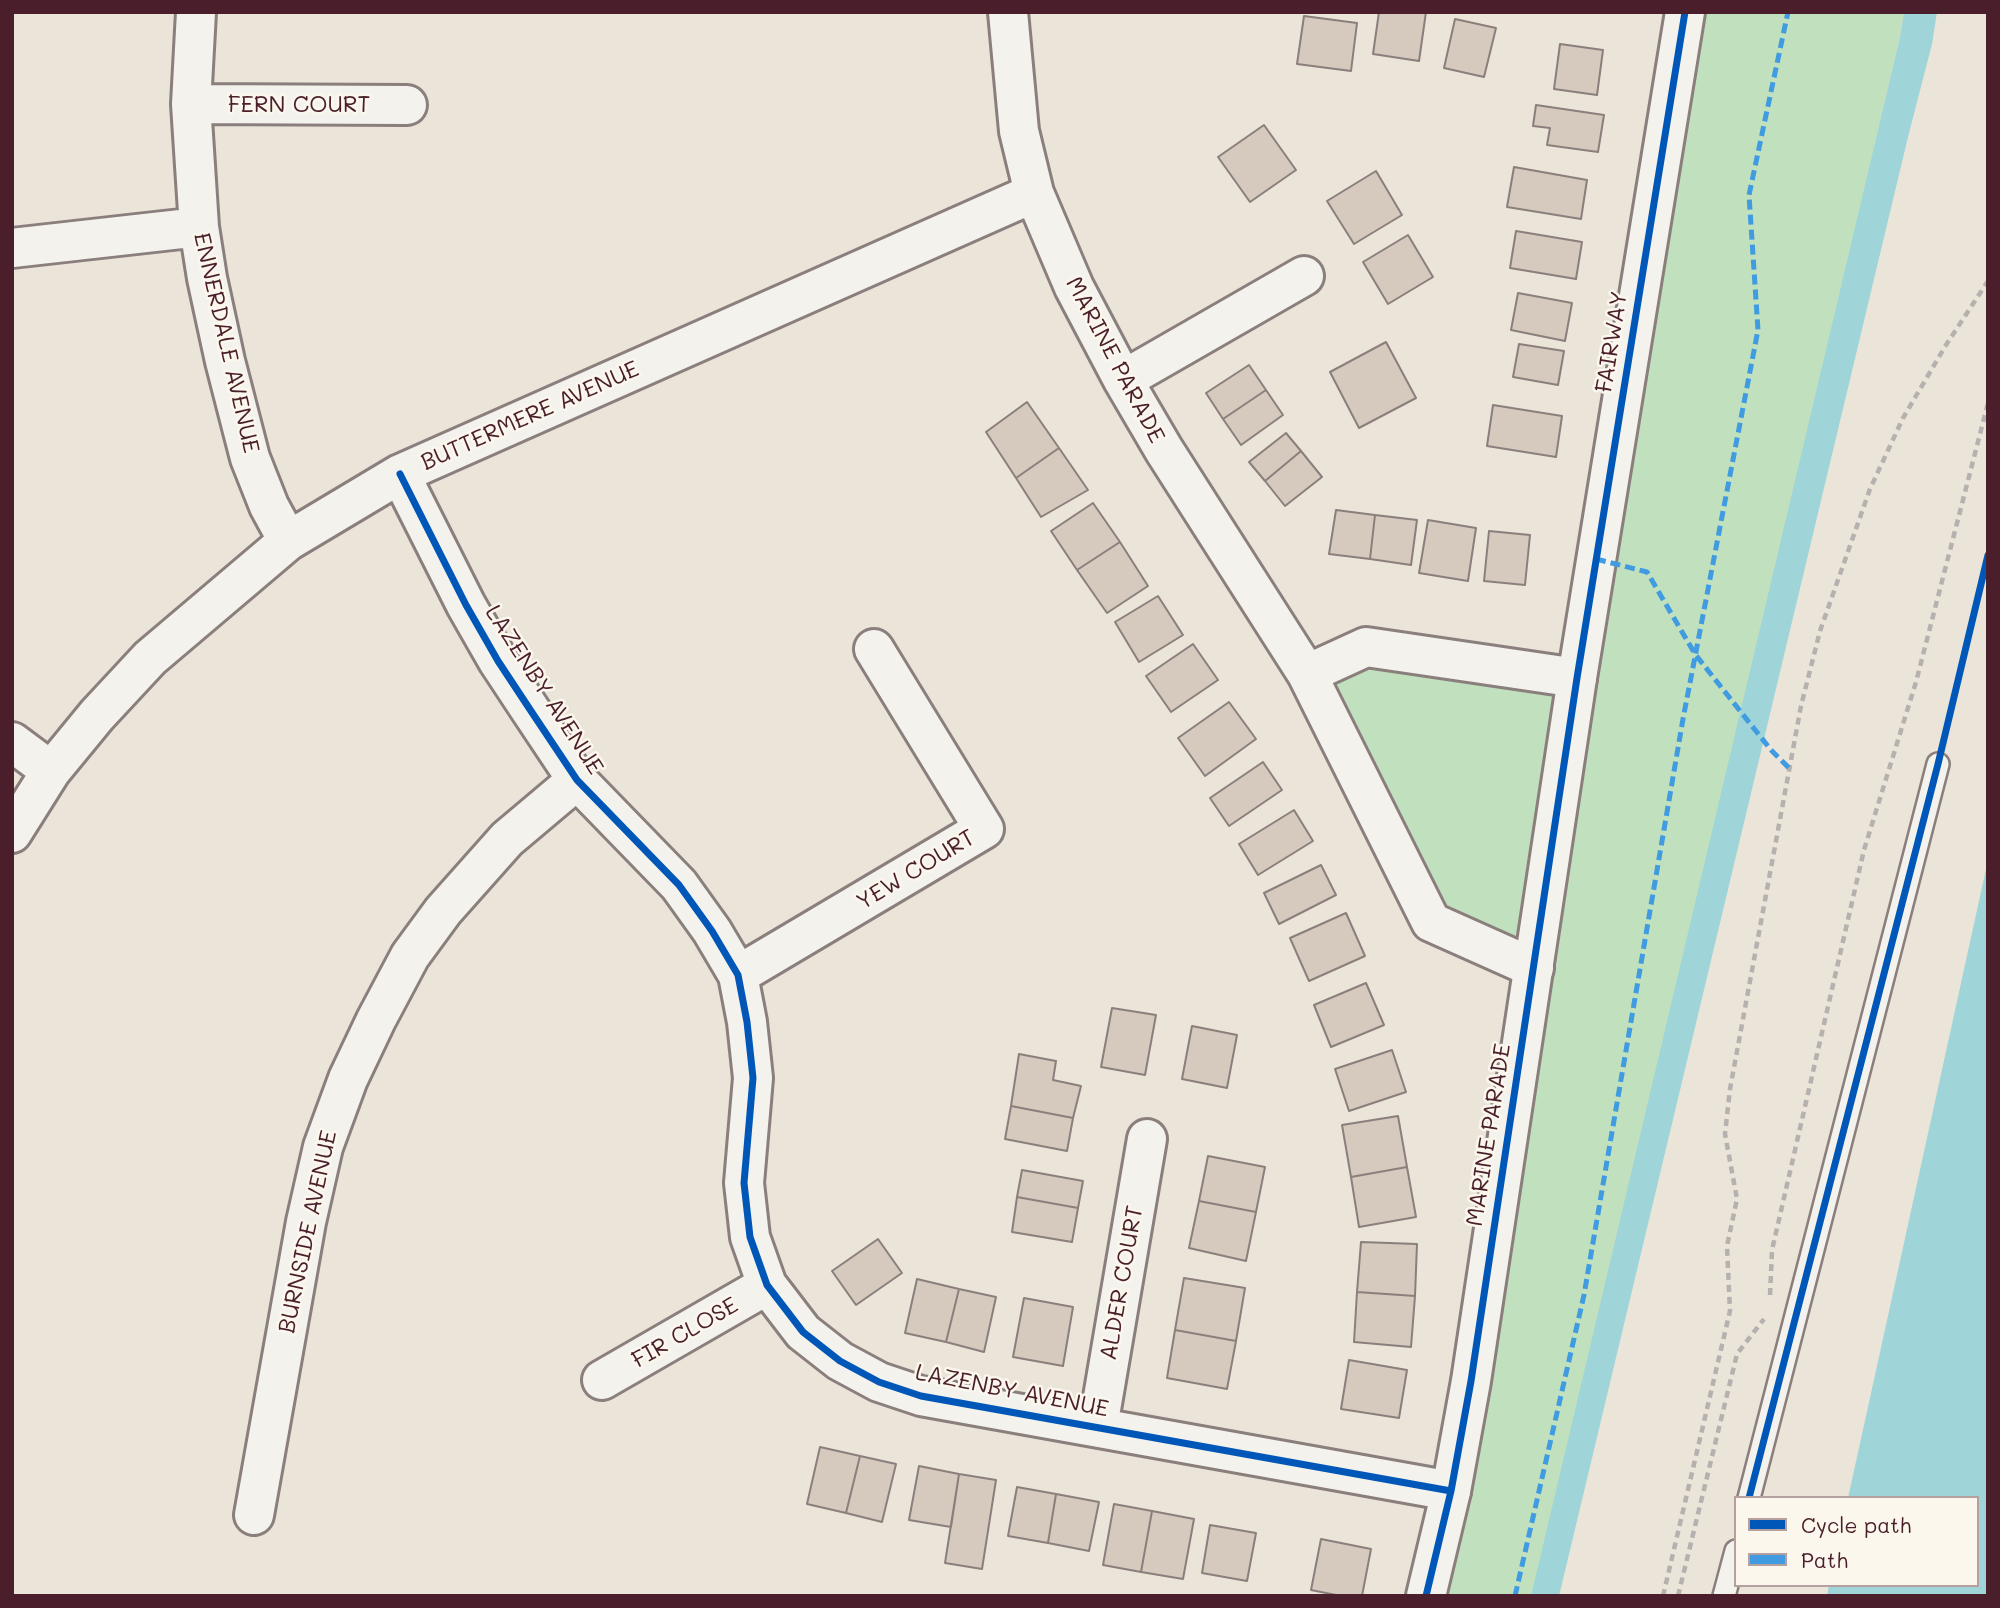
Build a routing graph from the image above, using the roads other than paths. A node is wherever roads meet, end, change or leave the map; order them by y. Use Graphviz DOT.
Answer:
graph roads {
  1 [pos="196,12"];
  2 [pos="1008,12"];
  3 [pos="1685,12"];
  4 [pos="191,104"];
  5 [pos="407,105"];
  6 [pos="1034,193"];
  7 [pos="199,227"];
  8 [pos="12,248"];
  9 [pos="1304,276"];
  10 [pos="1123,380"];
  11 [pos="400,474"];
  12 [pos="288,541"];
  13 [pos="874,649"];
  14 [pos="1307,674"];
  15 [pos="1577,678"];
  16 [pos="12,742"];
  17 [pos="1938,764"];
  18 [pos="51,771"];
  19 [pos="577,780"];
  20 [pos="12,833"];
  21 [pos="1534,968"];
  22 [pos="738,975"];
  23 [pos="1147,1139"];
  24 [pos="767,1285"];
  25 [pos="602,1380"];
  26 [pos="1098,1427"];
  27 [pos="1451,1490"];
  28 [pos="1750,1496"];
  29 [pos="254,1515"];
  30 [pos="1734,1558"];
  31 [pos="1426,1596"];
  32 [pos="1724,1596"];
  1 -- 4 [label="street, ENNERDALE AVENUE"];
  2 -- 6 [label="street, MARINE PARADE"];
  3 -- 15 [label="street, FAIRWAY"];
  4 -- 5 [label="street, FERN COURT"];
  4 -- 7 [label="street, ENNERDALE AVENUE"];
  6 -- 10 [label="street, MARINE PARADE"];
  6 -- 11 [label="street, BUTTERMERE AVENUE"];
  7 -- 8 [label="street"];
  7 -- 12 [label="street, ENNERDALE AVENUE"];
  9 -- 10 [label="street"];
  10 -- 14 [label="street, MARINE PARADE"];
  11 -- 12 [label="street, BUTTERMERE AVENUE"];
  11 -- 19 [label="street, LAZENBY AVENUE"];
  12 -- 18 [label="street, BUTTERMERE AVENUE"];
  13 -- 22 [label="street, YEW COURT"];
  14 -- 15 [label="street"];
  14 -- 21 [label="street, MARINE PARADE"];
  15 -- 21 [label="street, MARINE PARADE"];
  16 -- 18 [label="street"];
  17 -- 28 [label="lane"];
  18 -- 20 [label="street, BUTTERMERE AVENUE"];
  19 -- 22 [label="street, LAZENBY AVENUE"];
  19 -- 29 [label="street, BURNSIDE AVENUE"];
  21 -- 27 [label="street, MARINE PARADE"];
  22 -- 24 [label="street, LAZENBY AVENUE"];
  23 -- 26 [label="street, ALDER COURT"];
  24 -- 25 [label="street, FIR CLOSE"];
  24 -- 26 [label="street, LAZENBY AVENUE"];
  26 -- 27 [label="street, LAZENBY AVENUE"];
  27 -- 31 [label="street, MARINE PARADE"];
  30 -- 32 [label="lane"];
}
